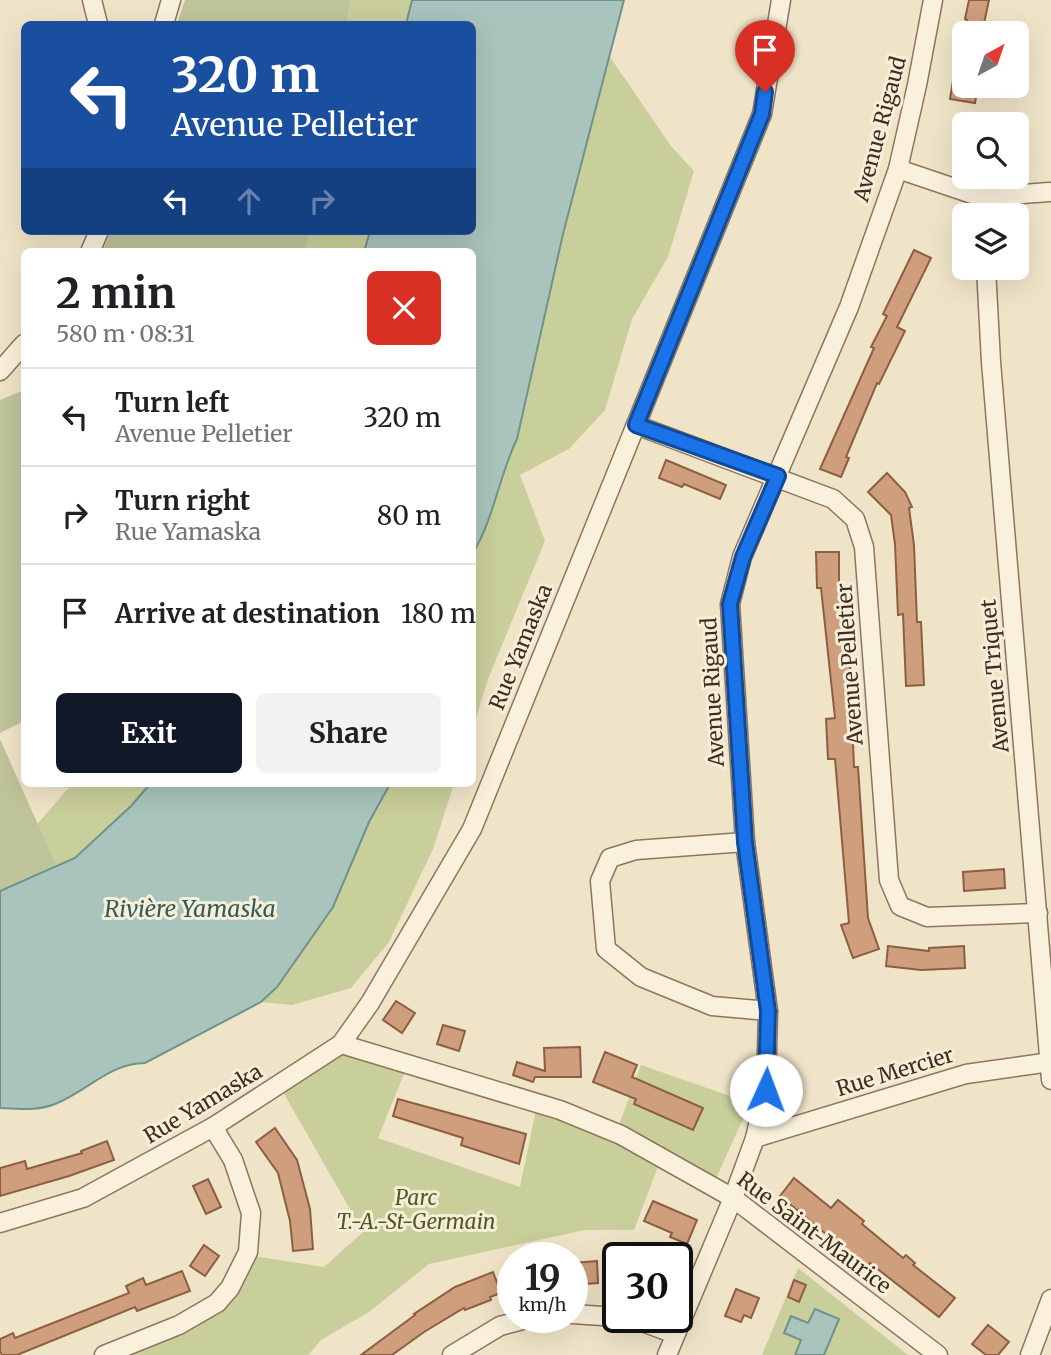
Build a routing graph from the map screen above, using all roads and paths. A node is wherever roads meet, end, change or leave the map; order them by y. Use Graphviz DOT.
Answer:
graph roads {
  1 [pos="92,0"];
  2 [pos="172,0"];
  3 [pos="781,0"];
  4 [pos="933,0"];
  5 [pos="98,21"];
  6 [pos="165,21"];
  7 [pos="898,169"];
  8 [pos="1049,192"];
  9 [pos="975,203"];
  10 [pos="996,203"];
  11 [pos="987,280"];
  12 [pos="21,348"];
  13 [pos="0,372"];
  14 [pos="636,425"];
  15 [pos="778,476"];
  16 [pos="745,842"];
  17 [pos="1038,913"];
  18 [pos="768,1011"];
  19 [pos="341,1044"];
  20 [pos="1051,1068"];
  21 [pos="213,1127"];
  22 [pos="755,1138"];
  23 [pos="733,1198"];
  24 [pos="0,1223"];
  25 [pos="1051,1299"];
  26 [pos="497,1328"];
  27 [pos="675,1334"];
  28 [pos="104,1355"];
  29 [pos="452,1355"];
  30 [pos="667,1355"];
  31 [pos="938,1355"];
  32 [pos="1030,1355"];
  1 -- 5 [label="street"];
  2 -- 6 [label="street"];
  3 -- 14 [label="street, Rue Yamaska"];
  4 -- 7 [label="street, Avenue Rigaud"];
  7 -- 9 [label="street"];
  7 -- 15 [label="street, Avenue Rigaud"];
  8 -- 10 [label="street"];
  11 -- 17 [label="street, Avenue Triquet"];
  12 -- 13 [label="street"];
  14 -- 15 [label="street, Avenue Pelletier"];
  14 -- 19 [label="street, Rue Yamaska"];
  15 -- 16 [label="street, Avenue Rigaud"];
  15 -- 17 [label="street, Avenue Pelletier"];
  16 -- 18 [label="street, Avenue Rigaud"];
  16 -- 18 [label="street"];
  17 -- 20 [label="street, Avenue Triquet"];
  18 -- 22 [label="street, Avenue Rigaud"];
  19 -- 21 [label="street, Rue Yamaska"];
  19 -- 23 [label="street, Rue Saint-Maurice"];
  20 -- 22 [label="street, Rue Mercier"];
  21 -- 24 [label="street, Rue Yamaska"];
  21 -- 28 [label="street"];
  22 -- 23 [label="street, Avenue Rigaud"];
  23 -- 27 [label="street, Avenue Rigaud"];
  23 -- 31 [label="street, Rue Saint-Maurice"];
  25 -- 32 [label="street"];
  26 -- 29 [label="street"];
  27 -- 30 [label="street, Avenue Rigaud"];
}
